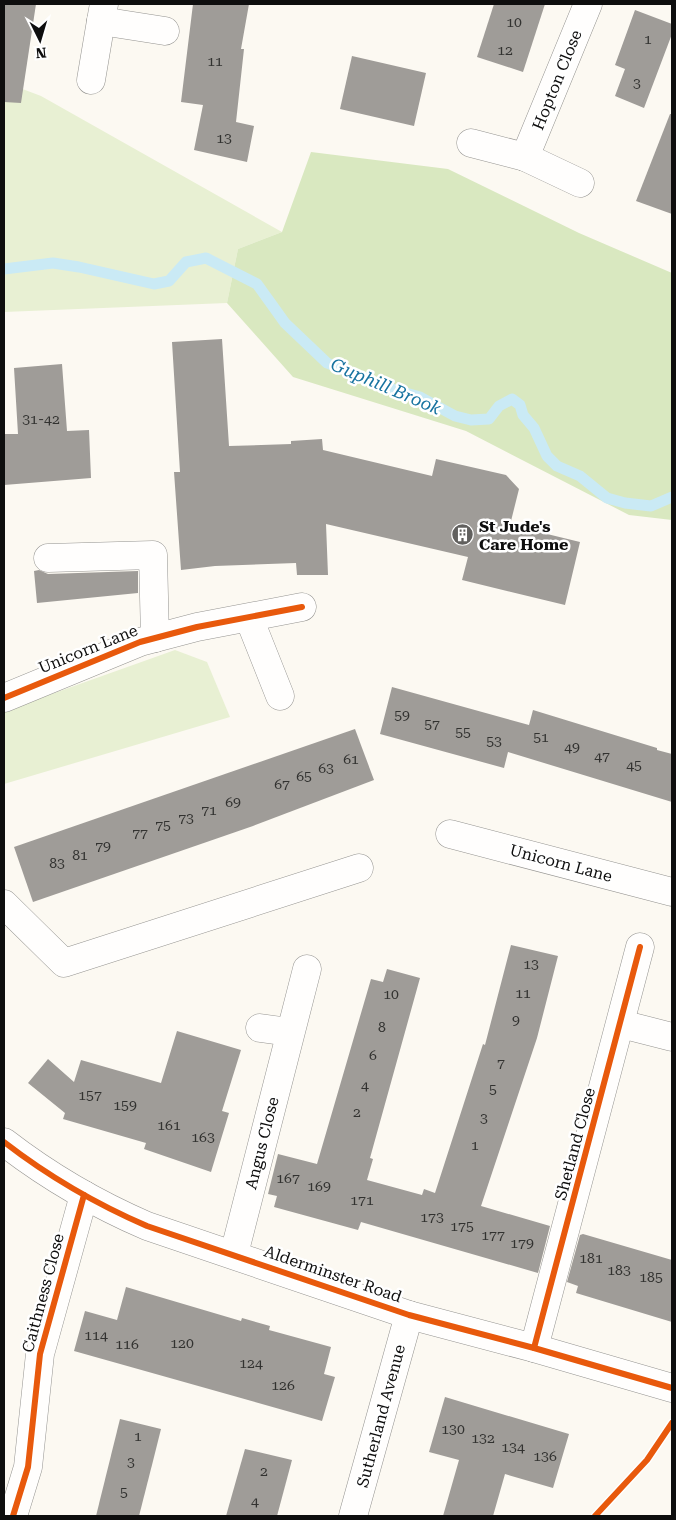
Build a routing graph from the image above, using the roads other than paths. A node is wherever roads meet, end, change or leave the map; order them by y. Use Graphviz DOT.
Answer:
graph roads {
  1 [pos="588,4"];
  2 [pos="102,12"];
  3 [pos="165,32"];
  4 [pos="91,80"];
  5 [pos="471,143"];
  6 [pos="525,157"];
  7 [pos="580,183"];
  8 [pos="48,558"];
  9 [pos="302,607"];
  10 [pos="249,618"];
  11 [pos="155,638"];
  12 [pos="280,696"];
  13 [pos="4,698"];
  14 [pos="450,834"];
  15 [pos="359,868"];
  16 [pos="672,892"];
  17 [pos="4,904"];
  18 [pos="640,947"];
  19 [pos="307,969"];
  20 [pos="621,1024"];
  21 [pos="260,1028"];
  22 [pos="289,1032"];
  23 [pos="672,1037"];
  24 [pos="4,1142"];
  25 [pos="84,1195"];
  26 [pos="234,1254"];
  27 [pos="408,1315"];
  28 [pos="534,1348"];
  29 [pos="672,1388"];
  30 [pos="13,1516"];
  31 [pos="353,1516"];
  1 -- 6 [label="street, Hopton Close"];
  2 -- 3 [label="street"];
  2 -- 4 [label="street"];
  5 -- 6 [label="street"];
  6 -- 7 [label="street"];
  8 -- 11 [label="street"];
  9 -- 10 [label="street, Unicorn Lane"];
  10 -- 11 [label="street, Unicorn Lane"];
  10 -- 12 [label="street"];
  11 -- 13 [label="street, Unicorn Lane"];
  14 -- 16 [label="street, Unicorn Lane"];
  15 -- 17 [label="street"];
  18 -- 20 [label="street, Shetland Close"];
  19 -- 22 [label="street, Angus Close"];
  20 -- 23 [label="street"];
  20 -- 28 [label="street, Shetland Close"];
  21 -- 22 [label="street"];
  22 -- 26 [label="street, Angus Close"];
  24 -- 25 [label="street, Alderminster Road"];
  25 -- 26 [label="street, Alderminster Road"];
  25 -- 30 [label="street, Caithness Close"];
  26 -- 27 [label="street, Alderminster Road"];
  27 -- 28 [label="street, Alderminster Road"];
  27 -- 31 [label="street, Sutherland Avenue"];
  28 -- 29 [label="street, Alderminster Road"];
}
